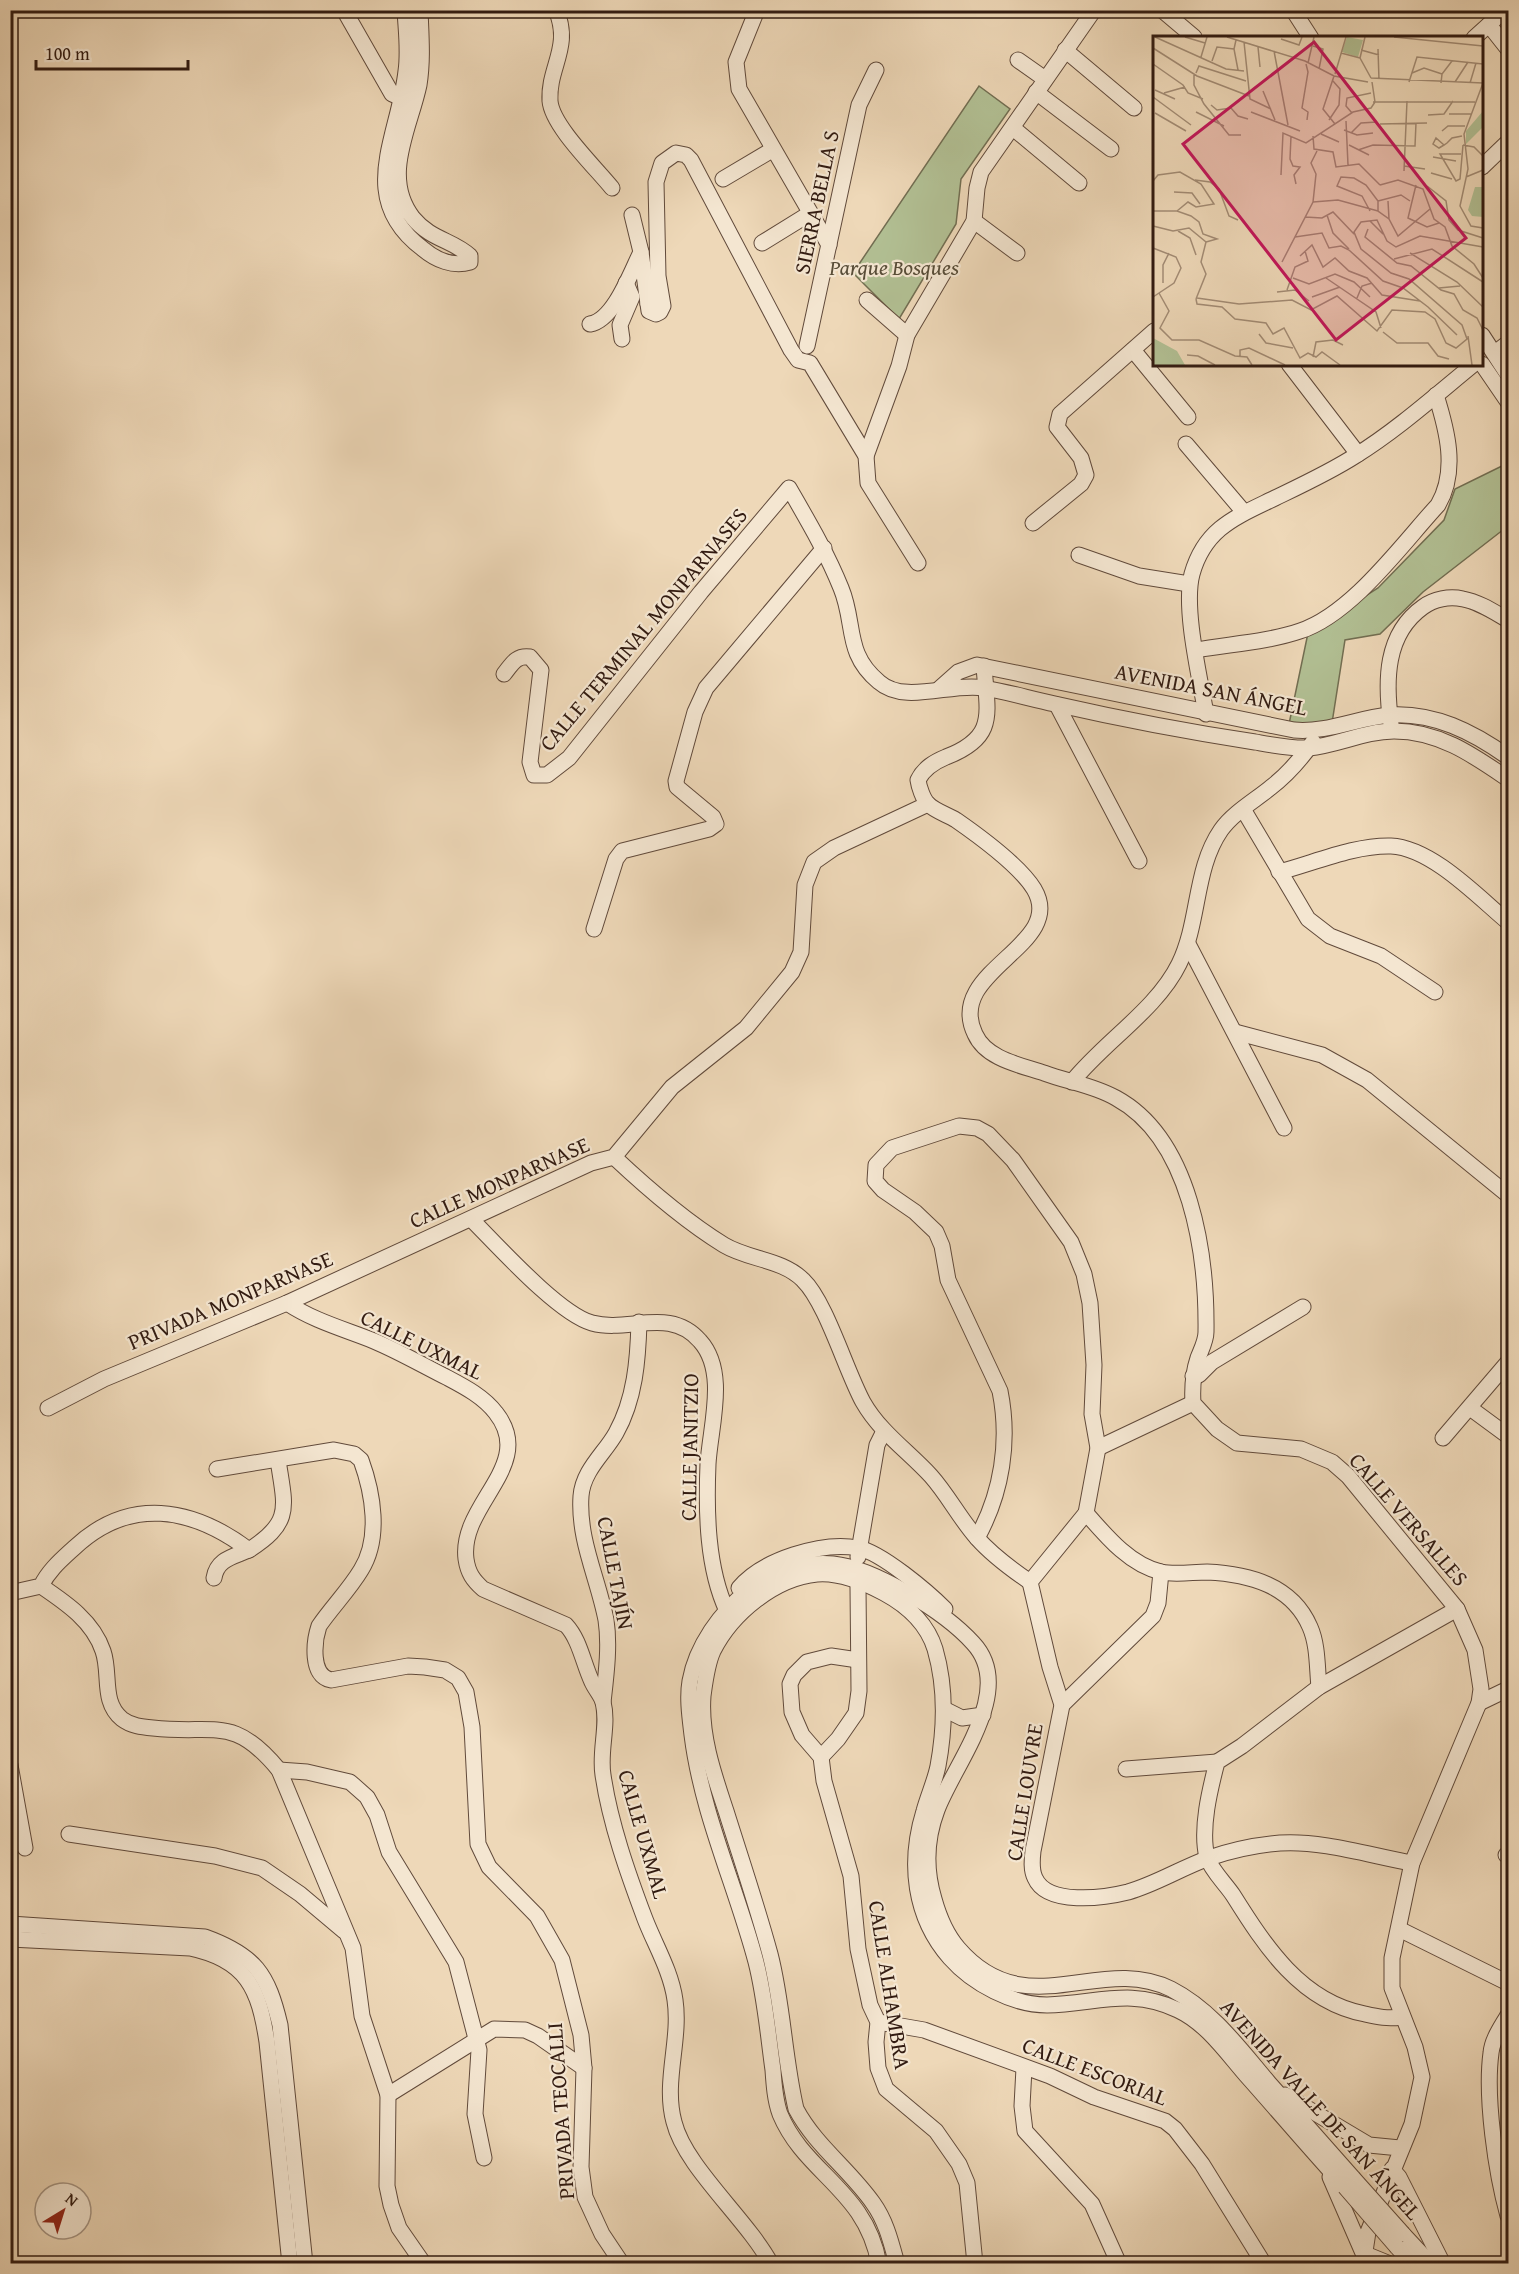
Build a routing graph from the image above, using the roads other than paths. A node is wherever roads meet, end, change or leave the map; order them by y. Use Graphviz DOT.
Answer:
graph roads {
  1 [pos="344,10"];
  2 [pos="405,10"];
  3 [pos="420,10"];
  4 [pos="556,10"];
  5 [pos="741,10"];
  6 [pos="757,10"];
  7 [pos="1094,10"];
  8 [pos="1162,10"];
  9 [pos="1293,10"];
  10 [pos="1505,10"];
  11 [pos="1489,25"];
  12 [pos="750,26"];
  13 [pos="1193,36"];
  14 [pos="1310,36"];
  15 [pos="1476,36"];
  16 [pos="1509,49"];
  17 [pos="1065,50"];
  18 [pos="1018,60"];
  19 [pos="876,70"];
  20 [pos="1041,86"];
  21 [pos="401,99"];
  22 [pos="1134,108"];
  23 [pos="1012,128"];
  24 [pos="1509,142"];
  25 [pos="1111,149"];
  26 [pos="772,150"];
  27 [pos="1483,166"];
  28 [pos="723,179"];
  29 [pos="1079,183"];
  30 [pos="612,188"];
  31 [pos="809,214"];
  32 [pos="632,215"];
  33 [pos="974,221"];
  34 [pos="762,243"];
  35 [pos="829,245"];
  36 [pos="641,252"];
  37 [pos="1017,254"];
  38 [pos="626,283"];
  39 [pos="867,300"];
  40 [pos="590,324"];
  41 [pos="1153,333"];
  42 [pos="907,335"];
  43 [pos="1483,336"];
  44 [pos="622,339"];
  45 [pos="1509,343"];
  46 [pos="807,346"];
  47 [pos="1133,350"];
  48 [pos="1495,353"];
  49 [pos="1483,365"];
  50 [pos="1291,366"];
  51 [pos="1472,366"];
  52 [pos="1509,375"];
  53 [pos="1436,395"];
  54 [pos="1509,402"];
  55 [pos="1188,417"];
  56 [pos="1186,444"];
  57 [pos="1358,454"];
  58 [pos="866,456"];
  59 [pos="789,488"];
  60 [pos="1243,511"];
  61 [pos="1033,523"];
  62 [pos="824,548"];
  63 [pos="1079,555"];
  64 [pos="918,563"];
  65 [pos="1189,584"];
  66 [pos="1509,620"];
  67 [pos="1196,650"];
  68 [pos="984,666"];
  69 [pos="504,674"];
  70 [pos="939,688"];
  71 [pos="985,688"];
  72 [pos="1057,705"];
  73 [pos="1206,714"];
  74 [pos="1391,723"];
  75 [pos="1322,729"];
  76 [pos="1309,748"];
  77 [pos="1509,757"];
  78 [pos="1509,779"];
  79 [pos="928,804"];
  80 [pos="1243,809"];
  81 [pos="1139,861"];
  82 [pos="1279,872"];
  83 [pos="1509,922"];
  84 [pos="594,929"];
  85 [pos="1188,944"];
  86 [pos="1435,992"];
  87 [pos="1235,1032"];
  88 [pos="1072,1082"];
  89 [pos="1284,1128"];
  90 [pos="614,1157"];
  91 [pos="1509,1195"];
  92 [pos="472,1220"];
  93 [pos="373,1262"];
  94 [pos="287,1303"];
  95 [pos="1303,1307"];
  96 [pos="639,1322"];
  97 [pos="1509,1362"];
  98 [pos="1193,1376"];
  99 [pos="1193,1402"];
  100 [pos="48,1408"];
  101 [pos="1470,1408"];
  102 [pos="884,1431"];
  103 [pos="1509,1436"];
  104 [pos="1443,1438"];
  105 [pos="1098,1448"];
  106 [pos="278,1460"];
  107 [pos="217,1469"];
  108 [pos="1086,1513"];
  109 [pos="977,1538"];
  110 [pos="249,1550"];
  111 [pos="858,1553"];
  112 [pos="1161,1572"];
  113 [pos="214,1578"];
  114 [pos="1030,1582"];
  115 [pos="41,1586"];
  116 [pos="10,1593"];
  117 [pos="1457,1609"];
  118 [pos="728,1610"];
  119 [pos="974,1643"];
  120 [pos="858,1660"];
  121 [pos="938,1661"];
  122 [pos="1319,1687"];
  123 [pos="1509,1689"];
  124 [pos="603,1702"];
  125 [pos="1479,1703"];
  126 [pos="1062,1705"];
  127 [pos="944,1709"];
  128 [pos="983,1715"];
  129 [pos="821,1757"];
  130 [pos="1217,1762"];
  131 [pos="10,1765"];
  132 [pos="1126,1769"];
  133 [pos="279,1770"];
  134 [pos="730,1825"];
  135 [pos="712,1828"];
  136 [pos="69,1834"];
  137 [pos="735,1842"];
  138 [pos="717,1845"];
  139 [pos="25,1848"];
  140 [pos="1208,1859"];
  141 [pos="1412,1863"];
  142 [pos="10,1924"];
  143 [pos="1399,1929"];
  144 [pos="345,1932"];
  145 [pos="10,1939"];
  146 [pos="1509,1983"];
  147 [pos="1509,2015"];
  148 [pos="1401,2017"];
  149 [pos="878,2022"];
  150 [pos="476,2038"];
  151 [pos="584,2068"];
  152 [pos="1024,2068"];
  153 [pos="1275,2090"];
  154 [pos="388,2094"];
  155 [pos="1400,2148"];
  156 [pos="484,2158"];
  157 [pos="1325,2165"];
  158 [pos="1392,2169"];
  159 [pos="1349,2182"];
  160 [pos="291,2193"];
  161 [pos="1509,2216"];
  162 [pos="1400,2241"];
  163 [pos="1363,2258"];
  164 [pos="290,2264"];
  165 [pos="305,2264"];
  166 [pos="424,2264"];
  167 [pos="622,2264"];
  168 [pos="771,2264"];
  169 [pos="879,2264"];
  170 [pos="897,2264"];
  171 [pos="975,2264"];
  172 [pos="1119,2264"];
  173 [pos="1264,2264"];
  174 [pos="1390,2264"];
  175 [pos="1412,2264"];
  176 [pos="1431,2264"];
  177 [pos="1443,2264"];
  1 -- 21 [label="street"];
  2 -- 21 [label="street"];
  3 -- 21 [label="street"];
  4 -- 30 [label="street"];
  5 -- 12 [label="street"];
  6 -- 12 [label="street"];
  7 -- 17 [label="street"];
  8 -- 13 [label="street"];
  9 -- 14 [label="street"];
  10 -- 11 [label="street"];
  11 -- 15 [label="street"];
  11 -- 16 [label="street"];
  12 -- 26 [label="street"];
  17 -- 20 [label="street"];
  17 -- 22 [label="street"];
  18 -- 20 [label="street"];
  19 -- 35 [label="street, SIERRA BELLA S"];
  20 -- 23 [label="street"];
  20 -- 25 [label="street"];
  23 -- 29 [label="street"];
  23 -- 33 [label="street"];
  24 -- 27 [label="street"];
  26 -- 28 [label="street"];
  26 -- 31 [label="street"];
  31 -- 34 [label="street"];
  31 -- 35 [label="street"];
  32 -- 36 [label="street"];
  33 -- 37 [label="street"];
  33 -- 42 [label="street"];
  35 -- 46 [label="street, SIERRA BELLA S"];
  36 -- 38 [label="street"];
  36 -- 58 [label="street"];
  38 -- 40 [label="street"];
  38 -- 44 [label="street"];
  39 -- 42 [label="street"];
  41 -- 47 [label="street"];
  42 -- 58 [label="street"];
  43 -- 48 [label="street"];
  45 -- 48 [label="street"];
  47 -- 55 [label="street"];
  47 -- 61 [label="street"];
  48 -- 52 [label="street"];
  49 -- 54 [label="street"];
  50 -- 57 [label="street"];
  51 -- 53 [label="street"];
  53 -- 57 [label="street"];
  53 -- 67 [label="street"];
  56 -- 60 [label="street"];
  57 -- 60 [label="street"];
  58 -- 64 [label="street"];
  59 -- 62 [label="street, AVENIDA SAN ÁNGEL"];
  59 -- 69 [label="street, CALLE TERMINAL MONPARNASES"];
  60 -- 65 [label="street"];
  62 -- 70 [label="street, AVENIDA SAN ÁNGEL"];
  62 -- 84 [label="street"];
  63 -- 65 [label="street"];
  65 -- 67 [label="street"];
  66 -- 74 [label="street"];
  67 -- 73 [label="street"];
  68 -- 70 [label="street, AVENIDA SAN ÁNGEL"];
  68 -- 71 [label="street"];
  68 -- 73 [label="street, AVENIDA SAN ÁNGEL"];
  70 -- 71 [label="street, AVENIDA SAN ÁNGEL"];
  71 -- 72 [label="street, AVENIDA SAN ÁNGEL"];
  71 -- 79 [label="street"];
  72 -- 76 [label="street, AVENIDA SAN ÁNGEL"];
  72 -- 81 [label="street"];
  73 -- 75 [label="street, AVENIDA SAN ÁNGEL"];
  74 -- 75 [label="street, AVENIDA SAN ÁNGEL"];
  74 -- 76 [label="street, AVENIDA SAN ÁNGEL"];
  74 -- 77 [label="street, AVENIDA SAN ÁNGEL"];
  74 -- 78 [label="street, AVENIDA SAN ÁNGEL"];
  75 -- 76 [label="street"];
  76 -- 80 [label="street"];
  79 -- 88 [label="street"];
  79 -- 90 [label="street, CALLE MONPARNASE"];
  80 -- 82 [label="street"];
  80 -- 85 [label="street"];
  82 -- 83 [label="street"];
  82 -- 86 [label="street"];
  85 -- 87 [label="street"];
  85 -- 88 [label="street"];
  87 -- 89 [label="street"];
  87 -- 91 [label="street"];
  88 -- 98 [label="street"];
  90 -- 92 [label="street, CALLE MONPARNASE"];
  90 -- 102 [label="street"];
  92 -- 93 [label="street, CALLE MONPARNASE"];
  92 -- 96 [label="street, CALLE JANITZIO"];
  93 -- 94 [label="street, PRIVADA MONPARNASE"];
  94 -- 100 [label="street, PRIVADA MONPARNASE"];
  94 -- 124 [label="street, CALLE UXMAL"];
  95 -- 98 [label="street"];
  96 -- 118 [label="street, CALLE JANITZIO"];
  96 -- 124 [label="street, CALLE TAJÍN"];
  97 -- 101 [label="street"];
  98 -- 99 [label="street"];
  99 -- 105 [label="street"];
  99 -- 117 [label="street, CALLE VERSALLES"];
  101 -- 103 [label="street"];
  101 -- 104 [label="street"];
  102 -- 109 [label="street"];
  102 -- 111 [label="street"];
  105 -- 108 [label="street"];
  105 -- 109 [label="street"];
  106 -- 107 [label="street, PRIVADA TEOCALLI"];
  106 -- 110 [label="street"];
  106 -- 151 [label="street, PRIVADA TEOCALLI"];
  108 -- 112 [label="street"];
  108 -- 114 [label="street"];
  109 -- 114 [label="street"];
  110 -- 113 [label="street"];
  110 -- 115 [label="street"];
  111 -- 118 [label="street"];
  111 -- 119 [label="street"];
  112 -- 122 [label="street"];
  112 -- 126 [label="street"];
  114 -- 126 [label="street, CALLE LOUVRE"];
  115 -- 116 [label="street"];
  115 -- 133 [label="street"];
  117 -- 122 [label="street"];
  117 -- 125 [label="street, CALLE VERSALLES"];
  118 -- 119 [label="street"];
  118 -- 135 [label="street"];
  119 -- 128 [label="street, AVENIDA VALLE DE SAN ÁNGEL"];
  120 -- 121 [label="street"];
  120 -- 129 [label="street"];
  120 -- 129 [label="street"];
  121 -- 127 [label="street, AVENIDA VALLE DE SAN ÁNGEL"];
  121 -- 134 [label="street, AVENIDA VALLE DE SAN ÁNGEL"];
  122 -- 130 [label="street"];
  123 -- 125 [label="street"];
  124 -- 168 [label="street, CALLE UXMAL"];
  125 -- 141 [label="street, CALLE VERSALLES"];
  126 -- 140 [label="street, CALLE LOUVRE"];
  127 -- 128 [label="street"];
  127 -- 157 [label="street, AVENIDA VALLE DE SAN ÁNGEL"];
  128 -- 153 [label="street, AVENIDA VALLE DE SAN ÁNGEL"];
  129 -- 149 [label="street, CALLE ALHAMBRA"];
  130 -- 132 [label="street"];
  130 -- 140 [label="street"];
  131 -- 139 [label="street"];
  133 -- 144 [label="street"];
  133 -- 150 [label="street"];
  134 -- 135 [label="street"];
  134 -- 137 [label="street, AVENIDA VALLE DE SAN ÁNGEL"];
  135 -- 138 [label="street"];
  136 -- 144 [label="street"];
  137 -- 138 [label="street"];
  137 -- 170 [label="street, AVENIDA VALLE DE SAN ÁNGEL"];
  138 -- 169 [label="street"];
  140 -- 141 [label="street, CALLE LOUVRE"];
  140 -- 148 [label="street"];
  141 -- 143 [label="street, CALLE VERSALLES"];
  142 -- 160 [label="street"];
  143 -- 146 [label="street"];
  143 -- 148 [label="street, CALLE VERSALLES"];
  144 -- 154 [label="street"];
  145 -- 160 [label="street"];
  147 -- 161 [label="street"];
  148 -- 155 [label="street, CALLE VERSALLES"];
  149 -- 152 [label="street, CALLE ESCORIAL"];
  149 -- 171 [label="street, CALLE ALHAMBRA"];
  150 -- 151 [label="street"];
  150 -- 154 [label="street"];
  150 -- 156 [label="street"];
  151 -- 167 [label="street, PRIVADA TEOCALLI"];
  152 -- 172 [label="street"];
  152 -- 173 [label="street, CALLE ESCORIAL"];
  153 -- 155 [label="street"];
  153 -- 159 [label="street, AVENIDA VALLE DE SAN ÁNGEL"];
  154 -- 166 [label="street"];
  155 -- 158 [label="street, CALLE VERSALLES"];
  157 -- 159 [label="street, AVENIDA VALLE DE SAN ÁNGEL"];
  157 -- 163 [label="street"];
  158 -- 163 [label="street, CALLE VERSALLES"];
  158 -- 177 [label="street"];
  159 -- 162 [label="street, AVENIDA VALLE DE SAN ÁNGEL, bridge"];
  160 -- 164 [label="street"];
  160 -- 165 [label="street"];
  162 -- 175 [label="street, AVENIDA VALLE DE SAN ÁNGEL"];
  162 -- 176 [label="street, AVENIDA VALLE DE SAN ÁNGEL"];
  163 -- 174 [label="street"];
}
